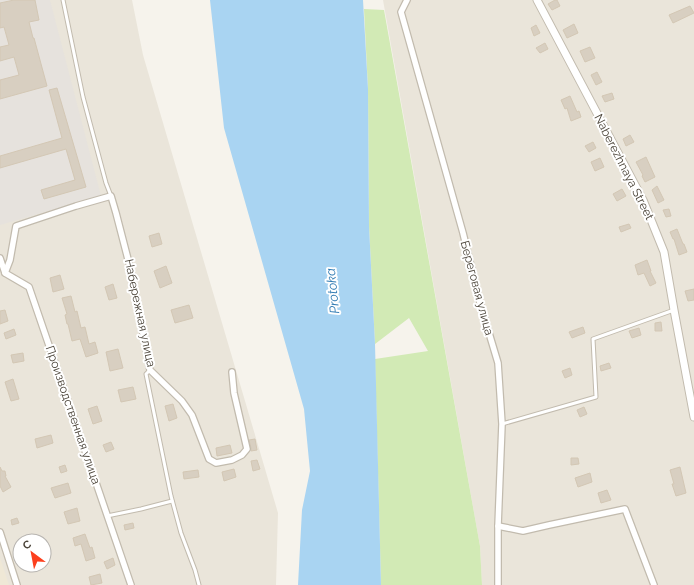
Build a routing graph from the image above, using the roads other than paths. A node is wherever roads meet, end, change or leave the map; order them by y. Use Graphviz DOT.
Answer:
graph roads {
  1 [pos="63,0"];
  2 [pos="407,0"];
  3 [pos="537,0"];
  4 [pos="111,196"];
  5 [pos="0,258"];
  6 [pos="2,274"];
  7 [pos="674,310"];
  8 [pos="150,370"];
  9 [pos="232,372"];
  10 [pos="693,404"];
  11 [pos="694,416"];
  12 [pos="502,424"];
  13 [pos="172,501"];
  14 [pos="107,516"];
  15 [pos="498,526"];
  16 [pos="0,532"];
  17 [pos="17,585"];
  18 [pos="131,585"];
  19 [pos="199,585"];
  20 [pos="498,585"];
  21 [pos="654,585"];
  1 -- 4 [label="lane"];
  2 -- 12 [label="street, Береговая улица"];
  3 -- 7 [label="street, Naberezhnaya Street"];
  4 -- 6 [label="street"];
  4 -- 8 [label="street, Набережная улица"];
  5 -- 6 [label="street"];
  6 -- 14 [label="street, Производственная улица"];
  7 -- 10 [label="street, Naberezhnaya Street"];
  7 -- 12 [label="lane"];
  8 -- 9 [label="street, Набережная улица"];
  8 -- 13 [label="lane"];
  10 -- 11 [label="street, Naberezhnaya Street"];
  12 -- 15 [label="street, Береговая улица"];
  13 -- 14 [label="lane"];
  13 -- 19 [label="lane"];
  14 -- 18 [label="street, Производственная улица"];
  15 -- 20 [label="street, Береговая улица"];
  15 -- 21 [label="street"];
  16 -- 17 [label="street"];
}
